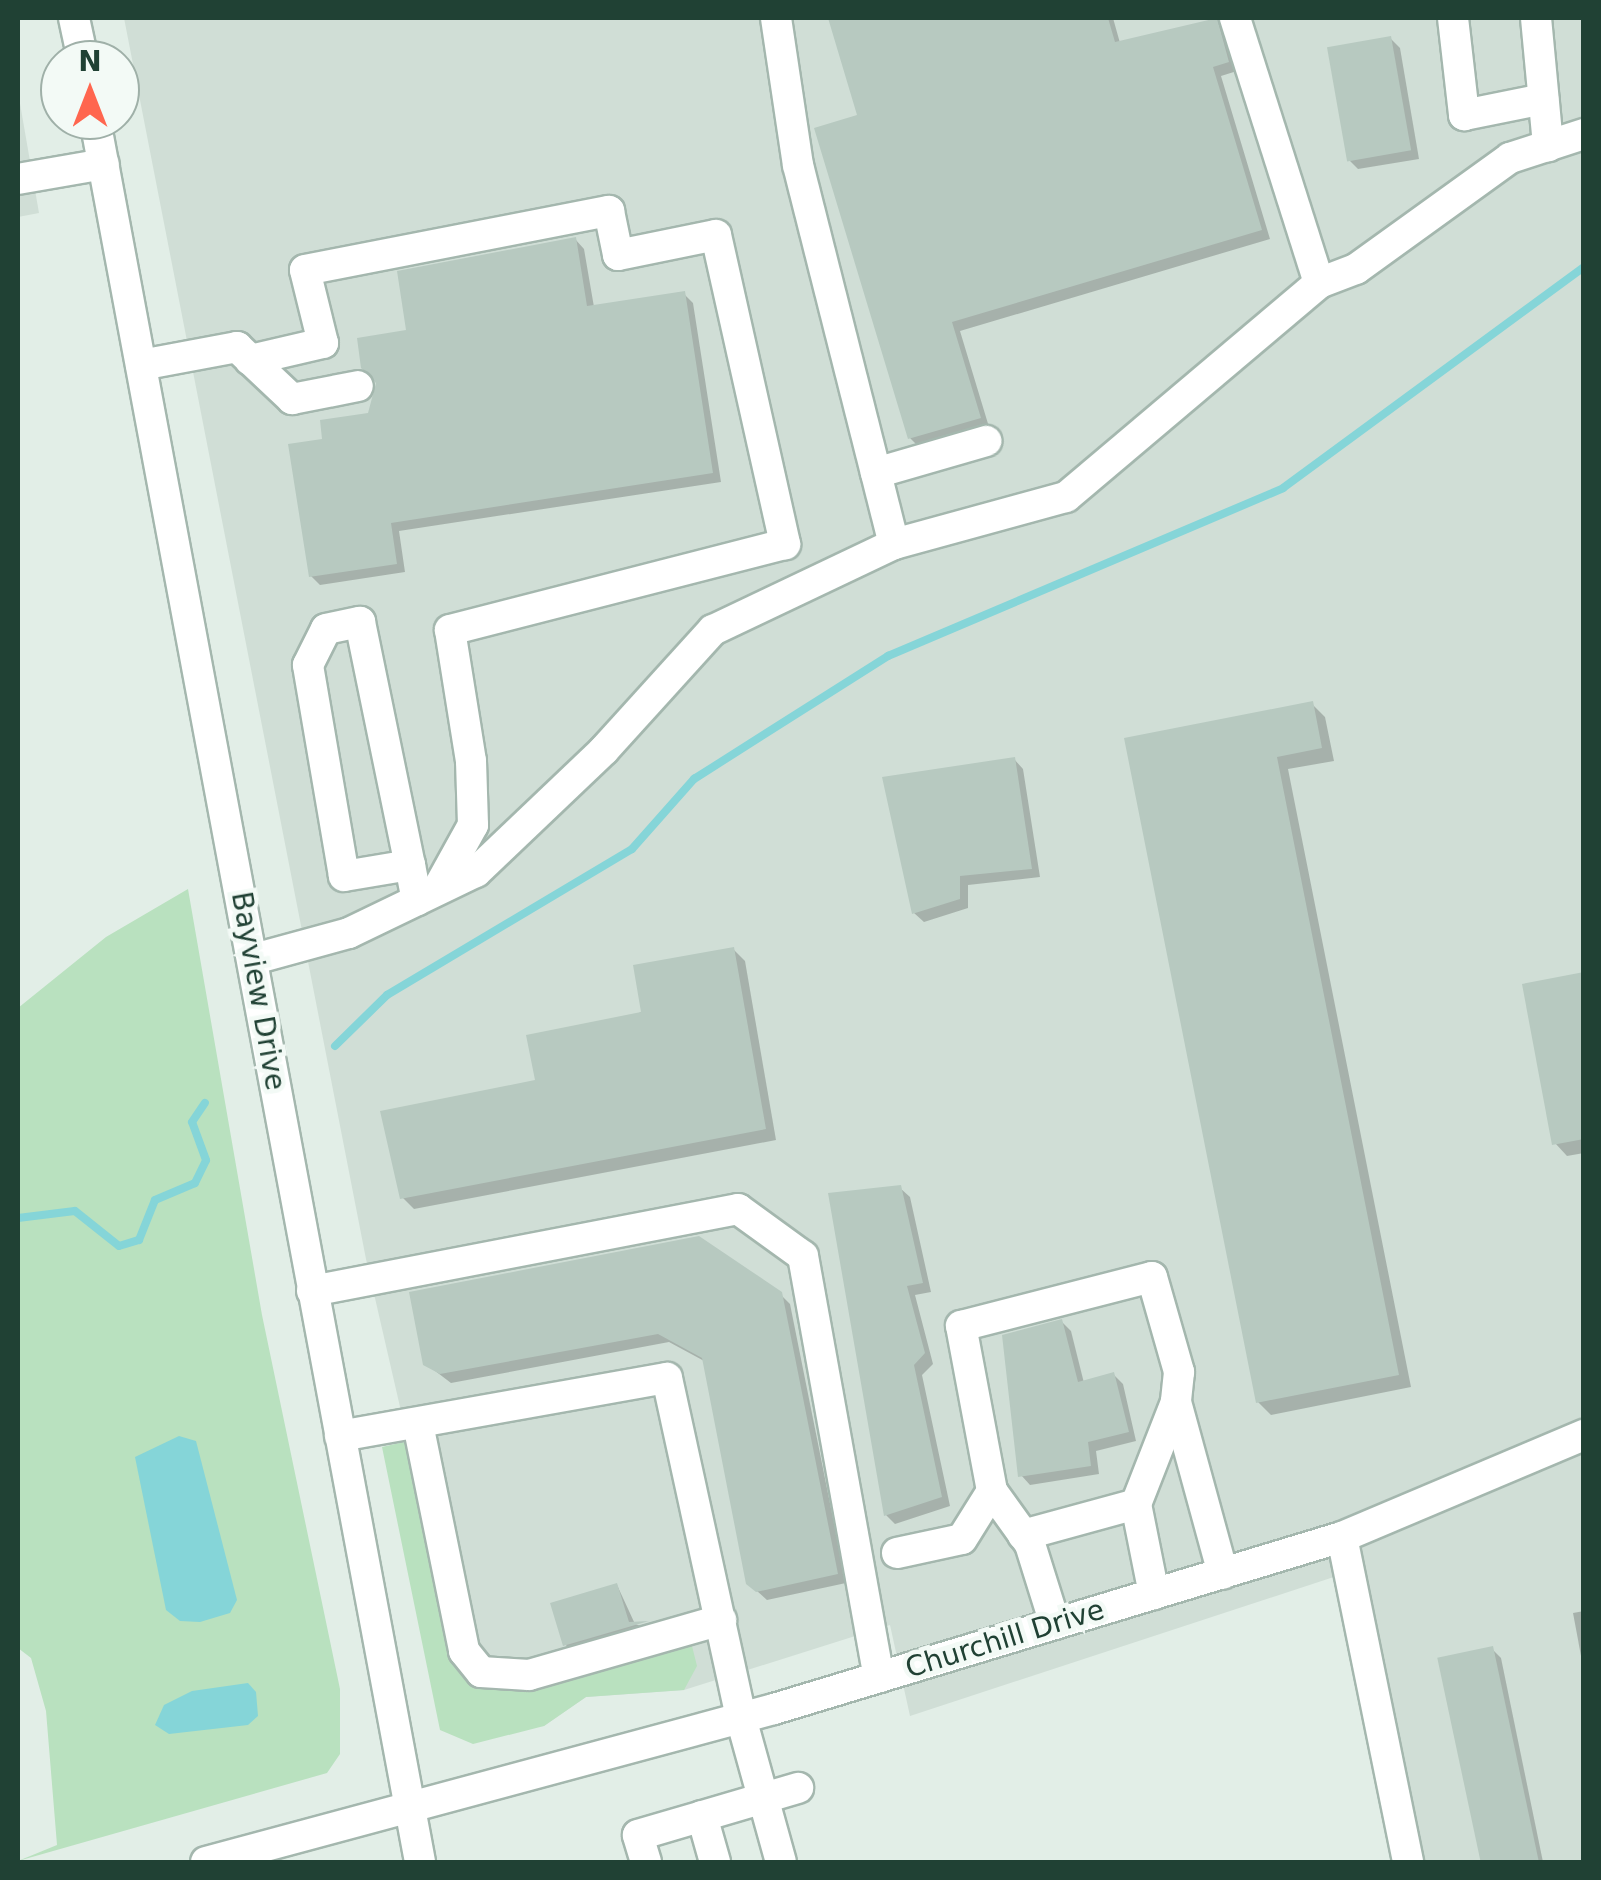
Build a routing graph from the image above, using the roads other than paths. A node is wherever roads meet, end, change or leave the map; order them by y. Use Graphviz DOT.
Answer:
graph roads {
  1 [pos="776,18"];
  2 [pos="1234,18"];
  3 [pos="1453,18"];
  4 [pos="1536,18"];
  5 [pos="1544,100"];
  6 [pos="1584,134"];
  7 [pos="99,140"];
  8 [pos="1548,146"];
  9 [pos="104,164"];
  10 [pos="18,179"];
  11 [pos="1319,283"];
  12 [pos="250,360"];
  13 [pos="141,366"];
  14 [pos="358,386"];
  15 [pos="986,441"];
  16 [pos="876,472"];
  17 [pos="894,544"];
  18 [pos="410,864"];
  19 [pos="427,895"];
  20 [pos="254,960"];
  21 [pos="312,1292"];
  22 [pos="1176,1402"];
  23 [pos="418,1424"];
  24 [pos="1584,1435"];
  25 [pos="340,1436"];
  26 [pos="992,1492"];
  27 [pos="1136,1504"];
  28 [pos="1024,1535"];
  29 [pos="1342,1538"];
  30 [pos="897,1552"];
  31 [pos="1223,1574"];
  32 [pos="1154,1594"];
  33 [pos="721,1620"];
  34 [pos="1055,1624"];
  35 [pos="880,1677"];
  36 [pos="741,1718"];
  37 [pos="798,1788"];
  38 [pos="763,1798"];
  39 [pos="414,1804"];
  40 [pos="702,1816"];
  41 [pos="206,1862"];
  42 [pos="420,1862"];
  43 [pos="646,1862"];
  44 [pos="715,1862"];
  45 [pos="781,1862"];
  46 [pos="1408,1862"];
  1 -- 16 [label="street"];
  2 -- 11 [label="street"];
  3 -- 5 [label="street"];
  4 -- 5 [label="street"];
  5 -- 8 [label="street"];
  6 -- 8 [label="street"];
  7 -- 9 [label="street, Bayview Drive"];
  8 -- 11 [label="street"];
  9 -- 10 [label="street"];
  9 -- 13 [label="street, Bayview Drive"];
  11 -- 17 [label="street"];
  12 -- 13 [label="street"];
  12 -- 14 [label="street"];
  12 -- 19 [label="street"];
  13 -- 20 [label="street, Bayview Drive"];
  15 -- 16 [label="street"];
  16 -- 17 [label="street"];
  17 -- 19 [label="street"];
  18 -- 18 [label="street"];
  18 -- 19 [label="street"];
  19 -- 20 [label="street"];
  20 -- 21 [label="street, Bayview Drive"];
  21 -- 25 [label="street, Bayview Drive"];
  21 -- 35 [label="street"];
  22 -- 26 [label="street"];
  22 -- 27 [label="street"];
  22 -- 31 [label="street"];
  23 -- 25 [label="street"];
  23 -- 33 [label="street"];
  23 -- 33 [label="street"];
  24 -- 29 [label="street, Churchill Drive"];
  25 -- 39 [label="street, Bayview Drive"];
  26 -- 28 [label="street"];
  26 -- 30 [label="street"];
  27 -- 28 [label="street"];
  27 -- 32 [label="street"];
  28 -- 34 [label="street"];
  29 -- 31 [label="street, Churchill Drive"];
  29 -- 46 [label="street"];
  31 -- 32 [label="street, Churchill Drive"];
  32 -- 34 [label="street, Churchill Drive"];
  33 -- 36 [label="street"];
  34 -- 35 [label="street, Churchill Drive"];
  35 -- 36 [label="street, Churchill Drive"];
  36 -- 38 [label="street"];
  36 -- 39 [label="street, Churchill Drive"];
  37 -- 38 [label="street"];
  38 -- 40 [label="street"];
  38 -- 45 [label="street"];
  39 -- 41 [label="street, Churchill Drive"];
  39 -- 42 [label="street, Bayview Drive"];
  40 -- 43 [label="street"];
  40 -- 44 [label="street"];
}
